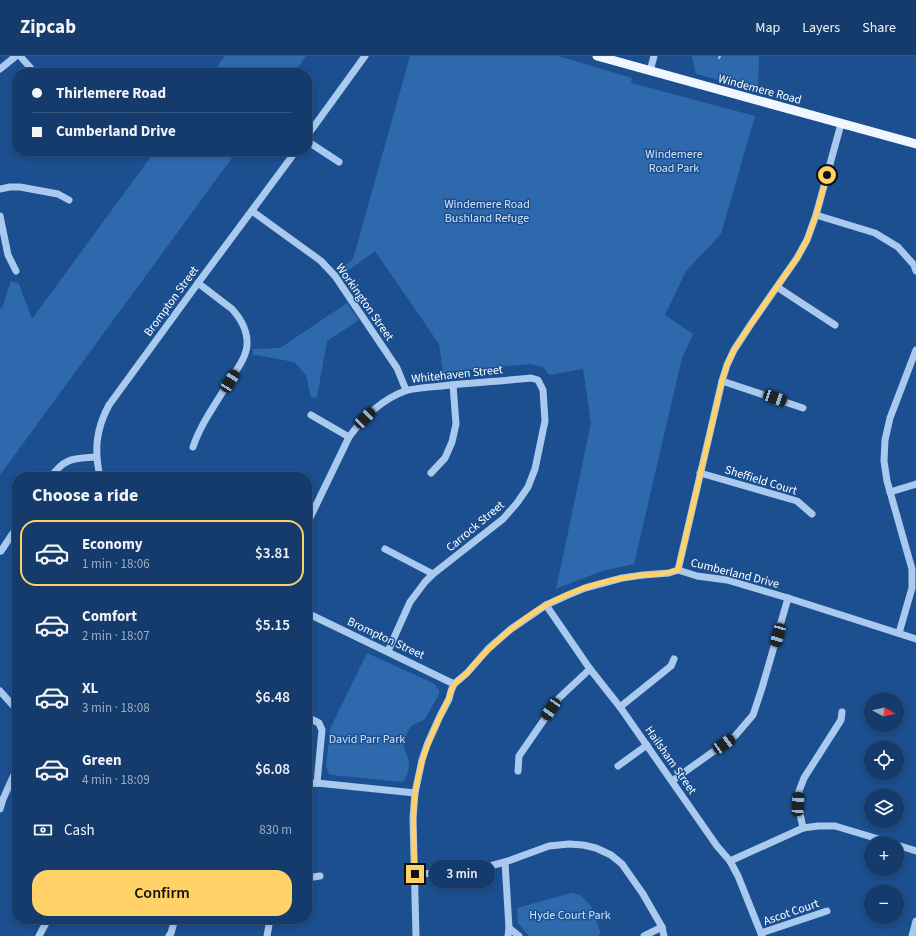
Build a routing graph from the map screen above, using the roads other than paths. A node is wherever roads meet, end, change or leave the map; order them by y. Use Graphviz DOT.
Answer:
graph roads {
  1 [pos="16,56"];
  2 [pos="20,56"];
  3 [pos="365,56"];
  4 [pos="597,56"];
  5 [pos="654,56"];
  6 [pos="31,68"];
  7 [pos="0,69"];
  8 [pos="650,71"];
  9 [pos="841,124"];
  10 [pos="312,129"];
  11 [pos="312,144"];
  12 [pos="916,144"];
  13 [pos="292,156"];
  14 [pos="339,162"];
  15 [pos="0,189"];
  16 [pos="69,200"];
  17 [pos="252,211"];
  18 [pos="816,215"];
  19 [pos="0,216"];
  20 [pos="1,226"];
  21 [pos="915,267"];
  22 [pos="16,271"];
  23 [pos="198,283"];
  24 [pos="777,287"];
  25 [pos="835,325"];
  26 [pos="916,350"];
  27 [pos="538,380"];
  28 [pos="722,381"];
  29 [pos="453,385"];
  30 [pos="406,390"];
  31 [pos="803,408"];
  32 [pos="311,415"];
  33 [pos="349,437"];
  34 [pos="193,447"];
  35 [pos="96,456"];
  36 [pos="54,472"];
  37 [pos="99,472"];
  38 [pos="700,472"];
  39 [pos="431,473"];
  40 [pos="916,484"];
  41 [pos="890,492"];
  42 [pos="312,512"];
  43 [pos="812,514"];
  44 [pos="12,534"];
  45 [pos="385,549"];
  46 [pos="1,550"];
  47 [pos="914,569"];
  48 [pos="678,570"];
  49 [pos="433,574"];
  50 [pos="788,598"];
  51 [pos="546,605"];
  52 [pos="312,615"];
  53 [pos="899,633"];
  54 [pos="916,639"];
  55 [pos="388,651"];
  56 [pos="674,659"];
  57 [pos="590,670"];
  58 [pos="454,684"];
  59 [pos="0,691"];
  60 [pos="12,704"];
  61 [pos="620,707"];
  62 [pos="842,712"];
  63 [pos="312,720"];
  64 [pos="647,745"];
  65 [pos="618,766"];
  66 [pos="518,771"];
  67 [pos="12,779"];
  68 [pos="672,781"];
  69 [pos="318,783"];
  70 [pos="312,784"];
  71 [pos="415,793"];
  72 [pos="0,808"];
  73 [pos="803,828"];
  74 [pos="869,836"];
  75 [pos="904,847"];
  76 [pos="916,850"];
  77 [pos="730,861"];
  78 [pos="505,862"];
  79 [pos="415,874"];
  80 [pos="320,876"];
  81 [pos="312,877"];
  82 [pos="827,911"];
  83 [pos="916,921"];
  84 [pos="45,924"];
  85 [pos="174,924"];
  86 [pos="269,924"];
  87 [pos="509,928"];
  88 [pos="662,928"];
  89 [pos="761,935"];
  90 [pos="39,936"];
  91 [pos="169,936"];
  92 [pos="267,936"];
  93 [pos="416,936"];
  94 [pos="508,936"];
  95 [pos="519,936"];
  96 [pos="644,936"];
  97 [pos="664,936"];
  98 [pos="912,936"];
  1 -- 7 [label="street"];
  2 -- 6 [label="street"];
  3 -- 10 [label="street"];
  4 -- 8 [label="main road, Windemere Road"];
  5 -- 8 [label="street"];
  8 -- 9 [label="main road, Windemere Road"];
  9 -- 12 [label="main road, Windemere Road"];
  9 -- 18 [label="street"];
  11 -- 14 [label="street"];
  13 -- 17 [label="street, Brompton Street"];
  15 -- 16 [label="street"];
  17 -- 23 [label="street, Brompton Street"];
  17 -- 30 [label="street, Workington Street"];
  18 -- 21 [label="street"];
  18 -- 24 [label="street"];
  19 -- 20 [label="street"];
  20 -- 22 [label="street"];
  23 -- 34 [label="street"];
  23 -- 35 [label="street, Brompton Street"];
  24 -- 25 [label="street"];
  24 -- 28 [label="street"];
  26 -- 41 [label="street"];
  27 -- 29 [label="street, Whitehaven Street"];
  27 -- 49 [label="street, Carrock Street"];
  28 -- 31 [label="street"];
  28 -- 38 [label="street"];
  29 -- 30 [label="street, Whitehaven Street"];
  29 -- 39 [label="street"];
  30 -- 33 [label="street, Whitehaven Street"];
  32 -- 33 [label="street"];
  33 -- 42 [label="street, Whitehaven Street"];
  35 -- 36 [label="street"];
  35 -- 37 [label="street, Brompton Street"];
  38 -- 43 [label="street, Sheffield Court"];
  38 -- 48 [label="street"];
  40 -- 41 [label="street"];
  41 -- 47 [label="street"];
  44 -- 46 [label="street"];
  45 -- 49 [label="street"];
  47 -- 53 [label="street"];
  48 -- 50 [label="street, Cumberland Drive"];
  48 -- 51 [label="street, Cumberland Drive"];
  49 -- 55 [label="street, Carrock Street"];
  50 -- 53 [label="street, Cumberland Drive"];
  50 -- 68 [label="street"];
  51 -- 57 [label="street, Hailsham Street"];
  51 -- 58 [label="street, Cumberland Drive"];
  52 -- 55 [label="street, Brompton Street"];
  53 -- 54 [label="street, Cumberland Drive"];
  55 -- 58 [label="street, Brompton Street"];
  56 -- 61 [label="street"];
  57 -- 61 [label="street, Hailsham Street"];
  57 -- 66 [label="street"];
  58 -- 71 [label="street, Cumberland Drive"];
  59 -- 60 [label="street"];
  61 -- 64 [label="street, Hailsham Street"];
  62 -- 73 [label="street"];
  63 -- 69 [label="street"];
  64 -- 65 [label="street"];
  64 -- 68 [label="street, Hailsham Street"];
  67 -- 72 [label="street"];
  68 -- 77 [label="street, Hailsham Street"];
  69 -- 70 [label="street"];
  69 -- 71 [label="street"];
  71 -- 79 [label="street, Cumberland Drive"];
  73 -- 74 [label="street"];
  73 -- 77 [label="street"];
  75 -- 76 [label="street"];
  77 -- 89 [label="street, Hailsham Street"];
  78 -- 79 [label="street"];
  78 -- 87 [label="street"];
  78 -- 88 [label="street"];
  79 -- 93 [label="street, Cumberland Drive"];
  80 -- 81 [label="street"];
  82 -- 89 [label="street, Ascot Court"];
  83 -- 98 [label="street"];
  84 -- 90 [label="street"];
  85 -- 91 [label="street"];
  86 -- 92 [label="street"];
  87 -- 94 [label="street"];
  87 -- 95 [label="street"];
  88 -- 96 [label="street"];
  88 -- 97 [label="street"];
}
